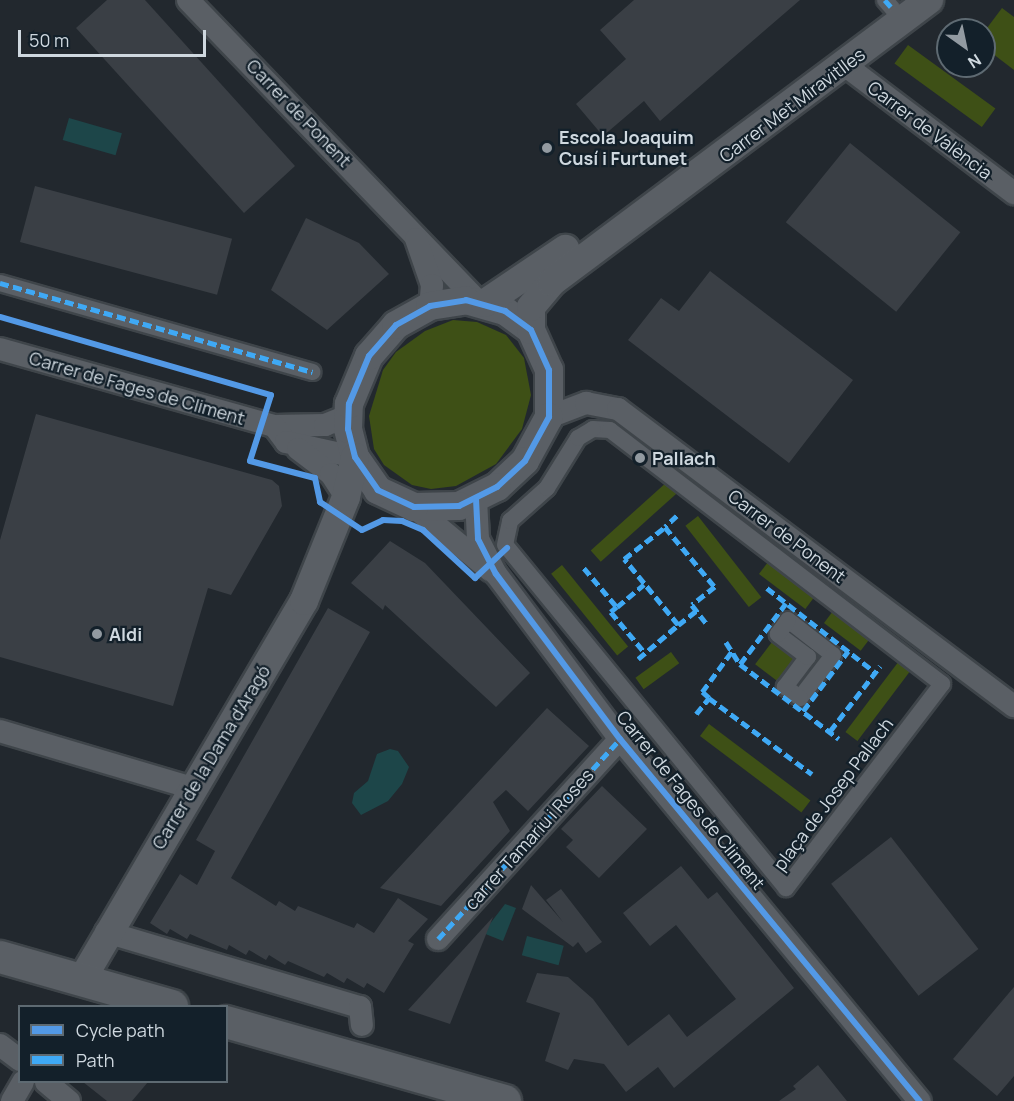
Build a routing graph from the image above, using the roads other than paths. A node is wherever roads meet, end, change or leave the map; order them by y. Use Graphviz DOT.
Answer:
graph roads {
  1 [pos="188,0"];
  2 [pos="929,0"];
  3 [pos="893,3"];
  4 [pos="846,66"];
  5 [pos="1014,193"];
  6 [pos="410,227"];
  7 [pos="0,283"];
  8 [pos="481,302"];
  9 [pos="430,306"];
  10 [pos="531,330"];
  11 [pos="0,349"];
  12 [pos="313,372"];
  13 [pos="347,416"];
  14 [pos="549,417"];
  15 [pos="610,430"];
  16 [pos="280,434"];
  17 [pos="355,457"];
  18 [pos="346,497"];
  19 [pos="476,499"];
  20 [pos="408,505"];
  21 [pos="333,530"];
  22 [pos="496,574"];
  23 [pos="778,634"];
  24 [pos="1014,706"];
  25 [pos="0,731"];
  26 [pos="620,739"];
  27 [pos="194,788"];
  28 [pos="106,932"];
  29 [pos="438,939"];
  30 [pos="0,957"];
  31 [pos="81,981"];
  32 [pos="168,1005"];
  33 [pos="228,1023"];
  34 [pos="362,1025"];
  35 [pos="0,1045"];
  36 [pos="18,1058"];
  37 [pos="22,1083"];
  38 [pos="46,1083"];
  39 [pos="12,1101"];
  40 [pos="69,1101"];
  41 [pos="505,1101"];
  42 [pos="919,1101"];
  1 -- 6 [label="street, Carrer de Ponent"];
  2 -- 4 [label="street, Carrer Met Miravitlles"];
  3 -- 8 [label="street, Carrer Met Miravitlles"];
  4 -- 5 [label="street, Carrer de València"];
  4 -- 10 [label="street, Carrer Met Miravitlles"];
  6 -- 8 [label="street, Carrer de Ponent"];
  6 -- 9 [label="street, Carrer de Ponent"];
  7 -- 12 [label="street"];
  8 -- 9 [label="street"];
  8 -- 10 [label="street"];
  9 -- 13 [label="street"];
  10 -- 14 [label="street"];
  11 -- 16 [label="street, Carrer de Fages de Climent"];
  13 -- 16 [label="street, Carrer de Fages de Climent"];
  13 -- 17 [label="street"];
  14 -- 19 [label="street"];
  14 -- 24 [label="street, Carrer de Ponent"];
  15 -- 15 [label="street, plaça de Josep Pallach"];
  16 -- 17 [label="street, Carrer de Fages de Climent"];
  16 -- 18 [label="street, Carrer de Fages de Climent"];
  17 -- 18 [label="street, Carrer de la Dama d'Aragó"];
  17 -- 20 [label="street"];
  18 -- 21 [label="street, Carrer de la Dama d'Aragó"];
  19 -- 20 [label="street"];
  19 -- 22 [label="street, Carrer de Fages de Climent"];
  20 -- 21 [label="street"];
  20 -- 22 [label="street, Carrer de Fages de Climent"];
  21 -- 27 [label="street, Carrer de la Dama d'Aragó"];
  22 -- 26 [label="street, Carrer de Fages de Climent"];
  23 -- 23 [label="street"];
  25 -- 27 [label="street"];
  26 -- 29 [label="street, carrer Tamariu i Roses"];
  26 -- 42 [label="street, Carrer de Fages de Climent"];
  27 -- 28 [label="street, Carrer de la Dama d'Aragó"];
  28 -- 31 [label="street, Carrer de la Dama d'Aragó"];
  28 -- 34 [label="street"];
  30 -- 31 [label="main road"];
  31 -- 32 [label="main road"];
  33 -- 41 [label="main road"];
  35 -- 36 [label="street"];
  37 -- 39 [label="street"];
  38 -- 40 [label="street"];
}
